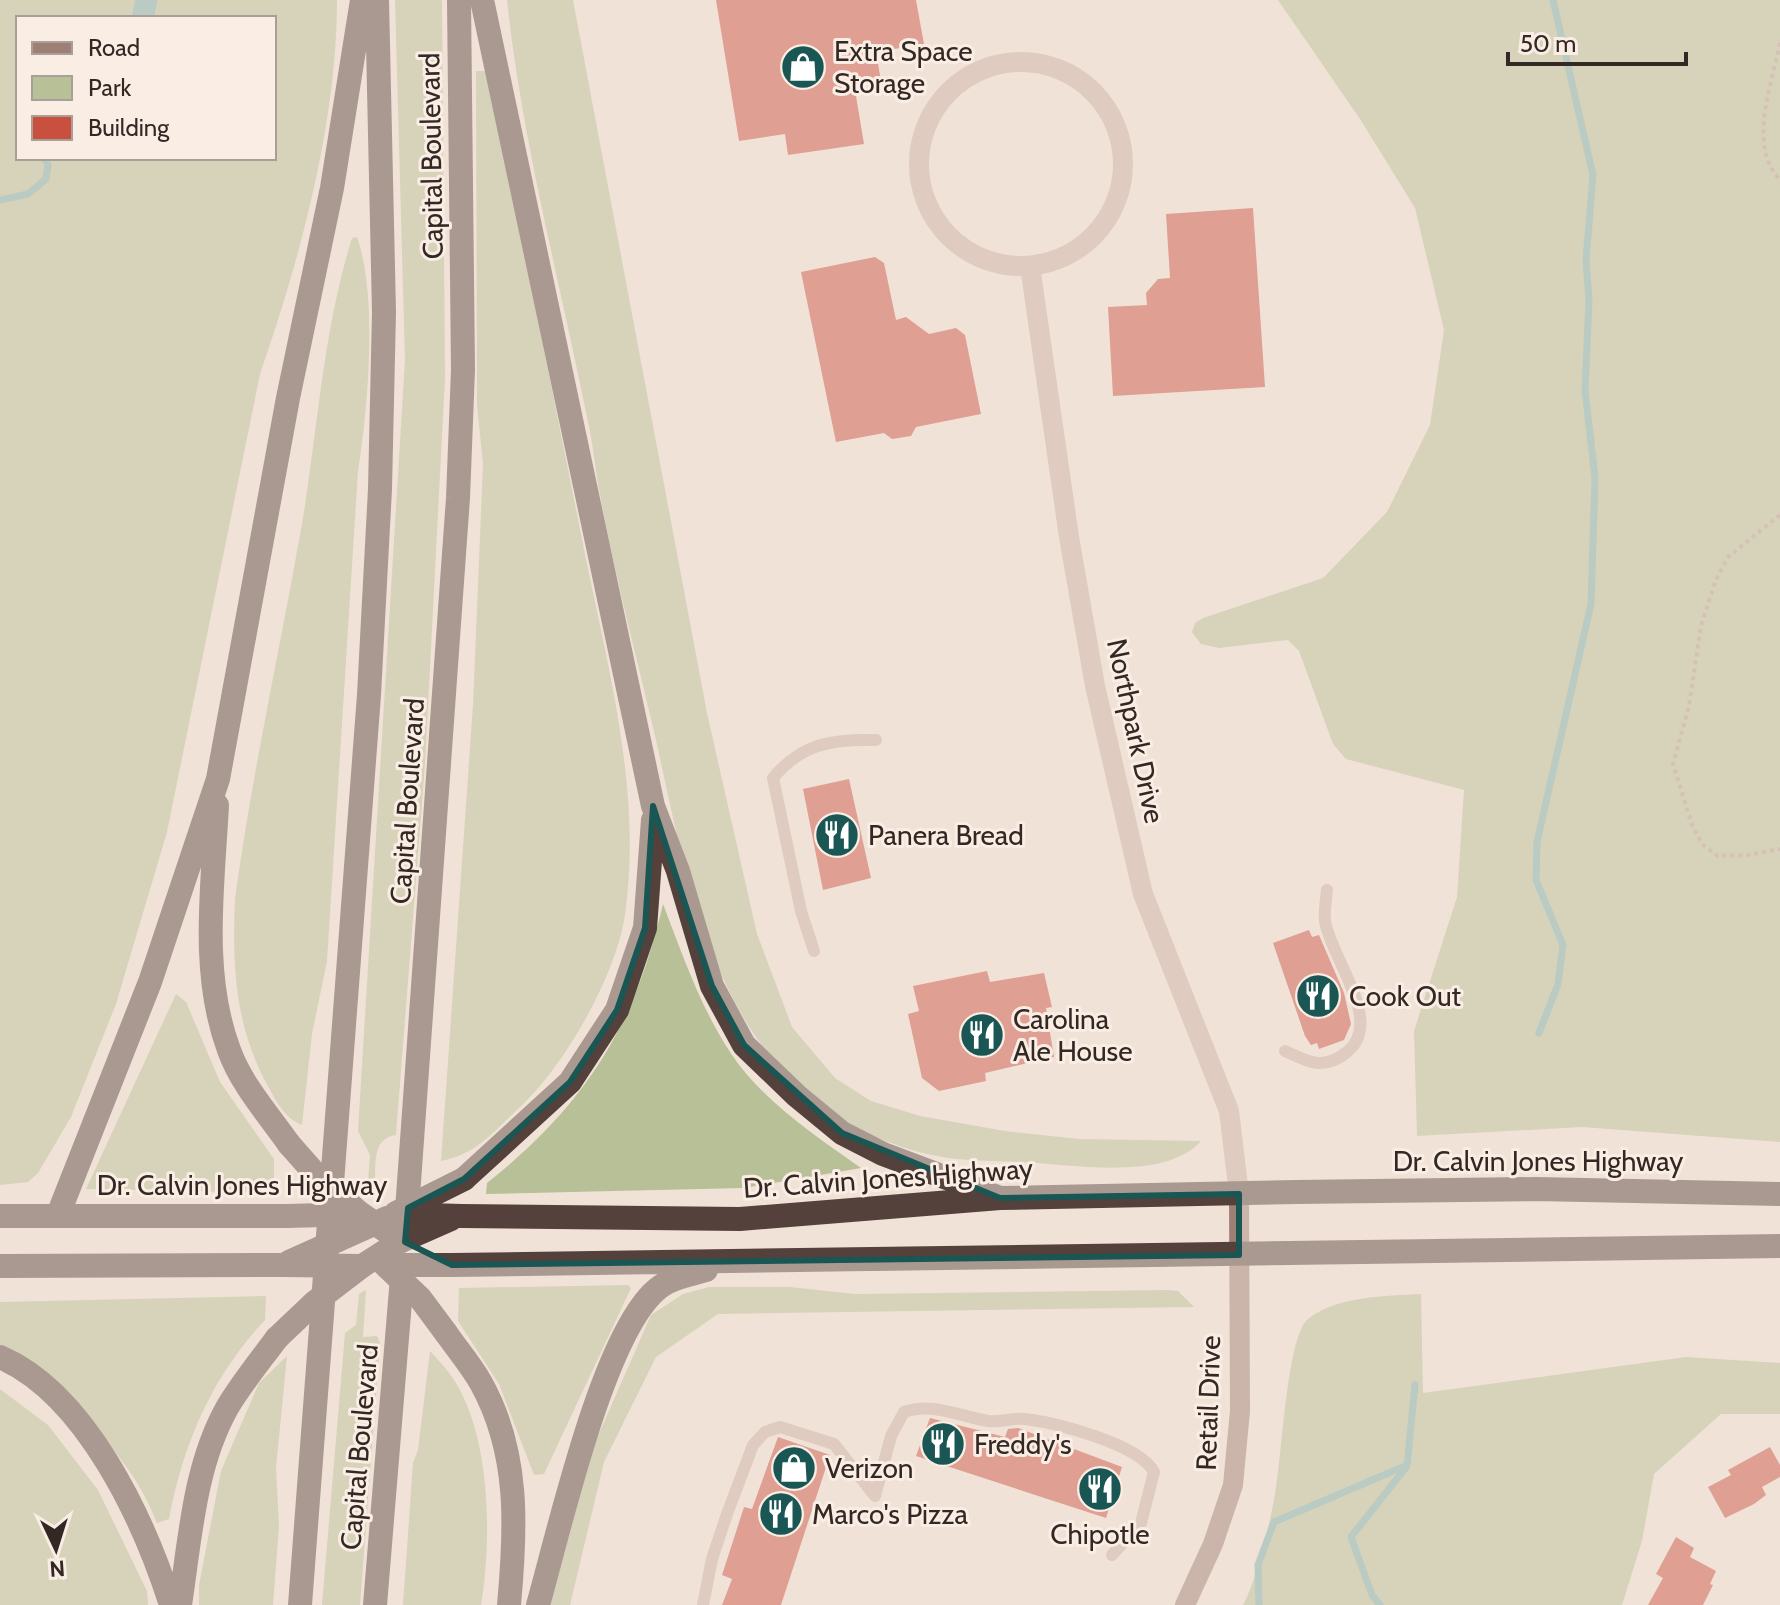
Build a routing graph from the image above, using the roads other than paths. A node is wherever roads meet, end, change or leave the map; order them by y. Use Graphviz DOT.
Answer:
graph roads {
  1 [pos="362,0"];
  2 [pos="377,0"];
  3 [pos="459,0"];
  4 [pos="482,0"];
  5 [pos="1030,266"];
  6 [pos="876,740"];
  7 [pos="218,779"];
  8 [pos="653,806"];
  9 [pos="1327,890"];
  10 [pos="814,951"];
  11 [pos="1285,1051"];
  12 [pos="1239,1194"];
  13 [pos="1780,1194"];
  14 [pos="1000,1198"];
  15 [pos="58,1215"];
  16 [pos="0,1216"];
  17 [pos="287,1216"];
  18 [pos="461,1216"];
  19 [pos="377,1217"];
  20 [pos="338,1240"];
  21 [pos="401,1241"];
  22 [pos="1780,1246"];
  23 [pos="1239,1255"];
  24 [pos="767,1261"];
  25 [pos="374,1263"];
  26 [pos="283,1265"];
  27 [pos="452,1265"];
  28 [pos="0,1266"];
  29 [pos="0,1357"];
  30 [pos="1112,1555"];
  31 [pos="171,1605"];
  32 [pos="180,1605"];
  33 [pos="300,1605"];
  34 [pos="375,1605"];
  35 [pos="509,1605"];
  36 [pos="538,1605"];
  37 [pos="703,1605"];
  38 [pos="1185,1605"];
  1 -- 7 [label="highway"];
  2 -- 33 [label="highway, Capital Boulevard"];
  3 -- 34 [label="highway, Capital Boulevard"];
  4 -- 8 [label="highway"];
  5 -- 5 [label="street"];
  5 -- 12 [label="street, Northpark Drive"];
  6 -- 10 [label="lane"];
  7 -- 15 [label="highway"];
  7 -- 19 [label="highway, bridge"];
  8 -- 14 [label="highway"];
  8 -- 19 [label="highway, bridge"];
  9 -- 11 [label="lane"];
  12 -- 13 [label="highway, Dr. Calvin Jones Highway"];
  12 -- 14 [label="highway, Dr. Calvin Jones Highway"];
  12 -- 23 [label="street, Retail Drive"];
  14 -- 18 [label="highway, Dr. Calvin Jones Highway"];
  15 -- 16 [label="highway, Dr. Calvin Jones Highway"];
  15 -- 17 [label="highway, Dr. Calvin Jones Highway"];
  17 -- 19 [label="highway, Dr. Calvin Jones Highway, bridge"];
  17 -- 20 [label="highway, bridge"];
  18 -- 19 [label="highway, Dr. Calvin Jones Highway, bridge"];
  18 -- 21 [label="highway, bridge"];
  19 -- 20 [label="highway"];
  19 -- 21 [label="highway"];
  20 -- 25 [label="highway"];
  20 -- 26 [label="highway, bridge"];
  21 -- 25 [label="highway"];
  21 -- 27 [label="highway, bridge"];
  22 -- 23 [label="highway"];
  23 -- 24 [label="highway"];
  23 -- 38 [label="street, Retail Drive"];
  24 -- 27 [label="highway"];
  24 -- 36 [label="highway"];
  25 -- 26 [label="highway, bridge"];
  25 -- 27 [label="highway, bridge"];
  25 -- 32 [label="highway, bridge"];
  25 -- 35 [label="highway, bridge"];
  26 -- 28 [label="highway"];
  29 -- 31 [label="highway"];
  30 -- 37 [label="lane"];
}
